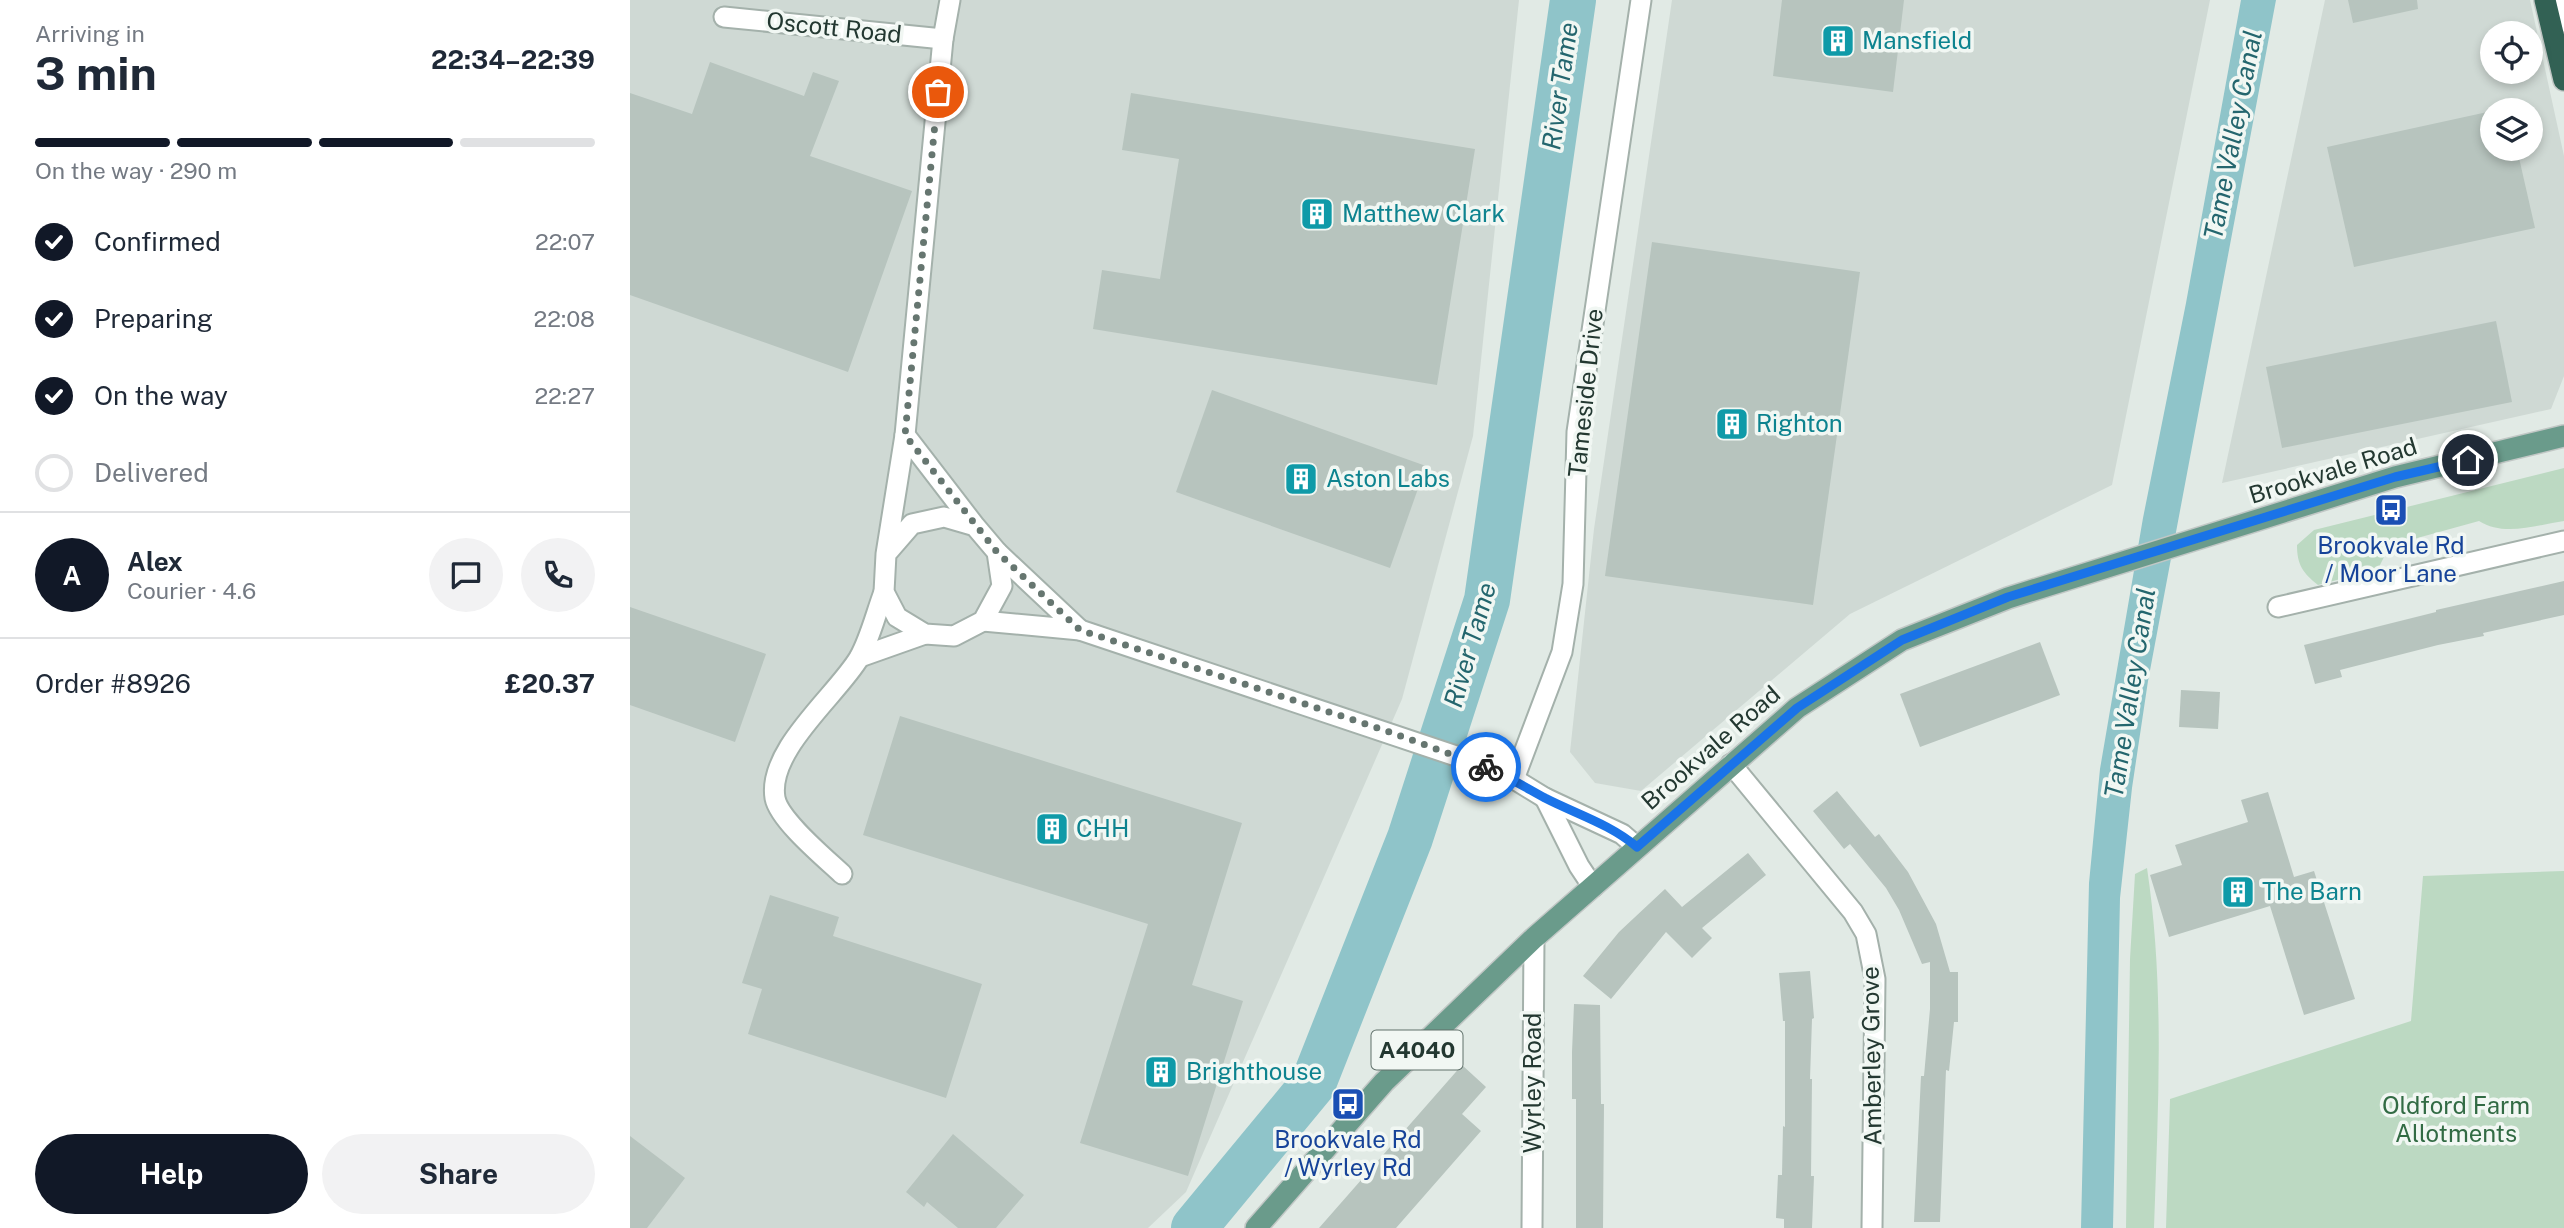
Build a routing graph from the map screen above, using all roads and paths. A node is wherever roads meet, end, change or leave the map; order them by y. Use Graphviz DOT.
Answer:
graph roads {
  1 [pos="950,0"];
  2 [pos="1641,0"];
  3 [pos="2545,0"];
  4 [pos="2560,0"];
  5 [pos="724,17"];
  6 [pos="2564,22"];
  7 [pos="943,39"];
  8 [pos="2564,80"];
  9 [pos="905,435"];
  10 [pos="2564,436"];
  11 [pos="975,526"];
  12 [pos="2564,541"];
  13 [pos="997,552"];
  14 [pos="886,554"];
  15 [pos="884,592"];
  16 [pos="2278,607"];
  17 [pos="983,621"];
  18 [pos="1080,630"];
  19 [pos="925,634"];
  20 [pos="860,657"];
  21 [pos="1731,764"];
  22 [pos="1514,779"];
  23 [pos="1545,798"];
  24 [pos="1637,847"];
  25 [pos="842,874"];
  26 [pos="1593,887"];
  27 [pos="1534,938"];
  28 [pos="1256,1228"];
  29 [pos="1532,1228"];
  30 [pos="1872,1228"];
  1 -- 7 [label="street"];
  2 -- 22 [label="street, Tameside Drive"];
  3 -- 8 [label="highway"];
  4 -- 6 [label="street"];
  5 -- 7 [label="street, Oscott Road"];
  7 -- 9 [label="street"];
  9 -- 11 [label="street"];
  9 -- 14 [label="street"];
  10 -- 21 [label="main road, Brookvale Road / A4040"];
  11 -- 13 [label="street"];
  11 -- 14 [label="street"];
  12 -- 16 [label="street"];
  13 -- 17 [label="street"];
  13 -- 18 [label="street"];
  14 -- 15 [label="street"];
  15 -- 19 [label="street"];
  15 -- 20 [label="street"];
  17 -- 18 [label="street"];
  17 -- 19 [label="street"];
  18 -- 22 [label="street"];
  19 -- 20 [label="street"];
  20 -- 25 [label="street"];
  21 -- 24 [label="main road, Brookvale Road / A4040"];
  21 -- 30 [label="street, Amberley Grove"];
  22 -- 23 [label="street"];
  23 -- 24 [label="street"];
  23 -- 26 [label="street"];
  24 -- 26 [label="main road, Brookvale Road / A4040"];
  26 -- 27 [label="main road, Brookvale Road / A4040"];
  27 -- 28 [label="main road, Brookvale Road / A4040"];
  27 -- 29 [label="street, Wyrley Road"];
}
